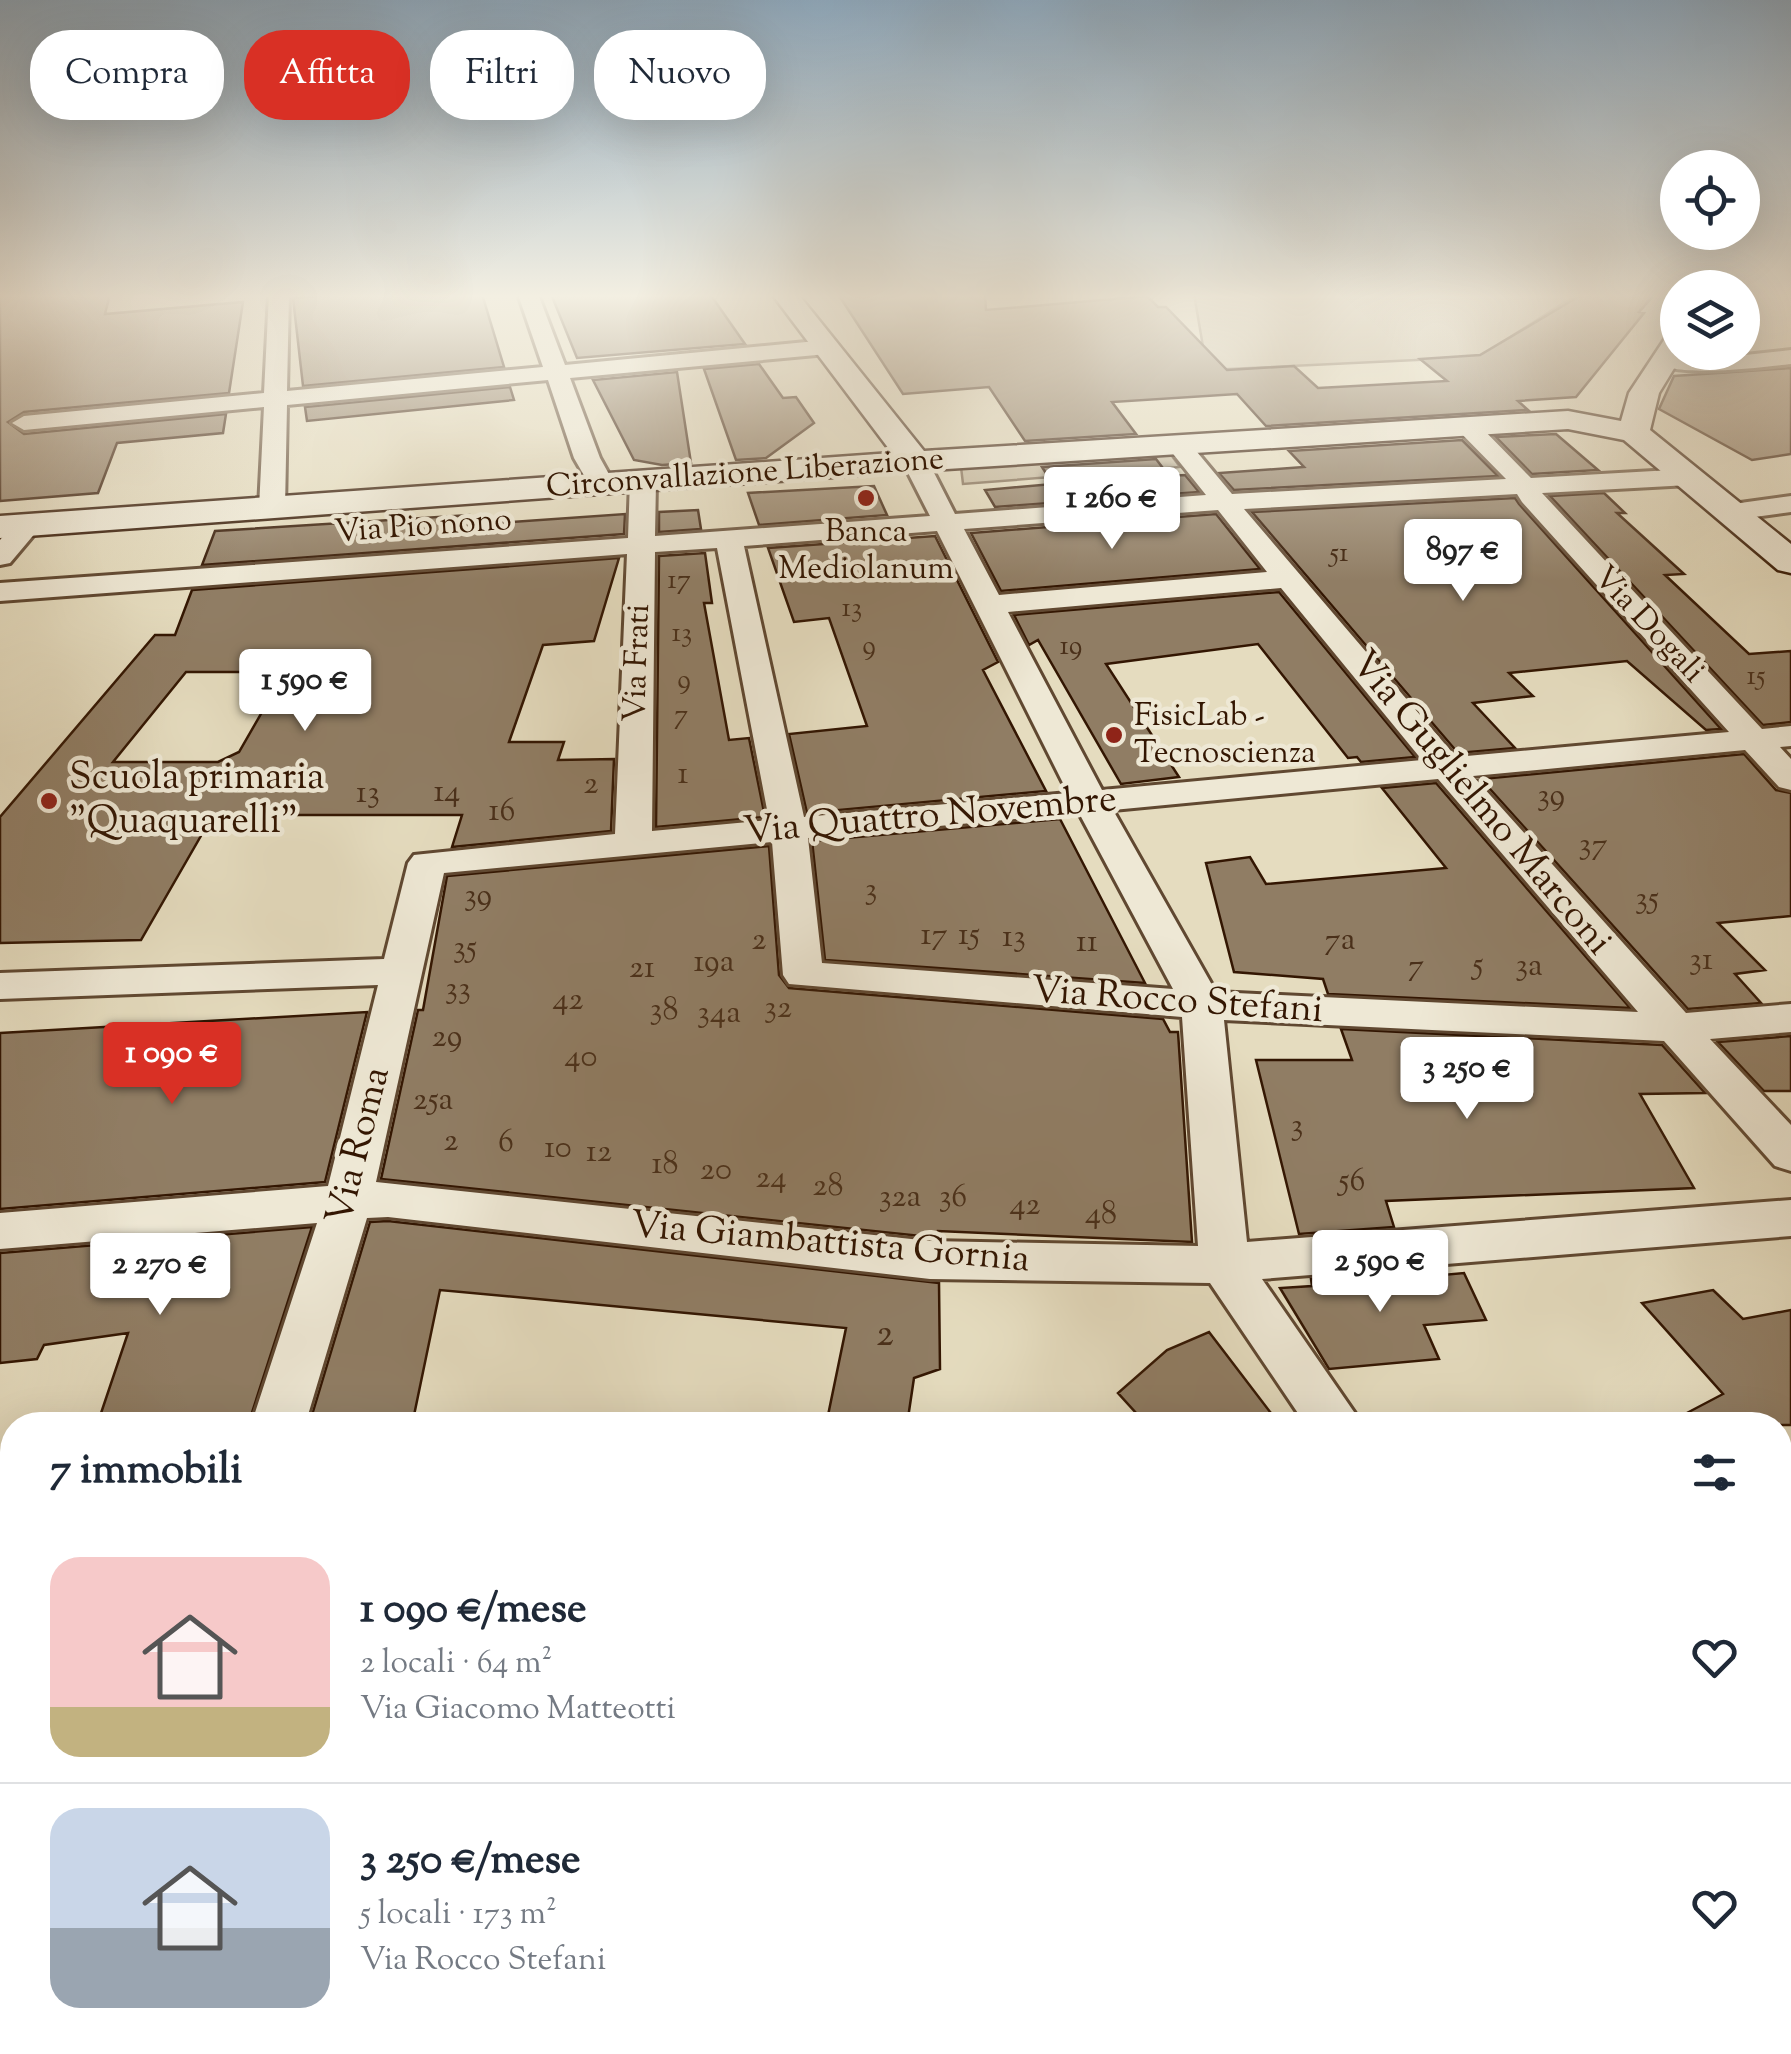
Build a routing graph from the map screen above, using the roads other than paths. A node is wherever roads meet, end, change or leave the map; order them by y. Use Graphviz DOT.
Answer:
graph roads {
  1 [pos="274,390"];
  2 [pos="369,390"];
  3 [pos="561,390"];
  4 [pos="859,390"];
  5 [pos="1646,390"];
  6 [pos="274,398"];
  7 [pos="24,424"];
  8 [pos="1466,425"];
  9 [pos="1622,430"];
  10 [pos="1178,445"];
  11 [pos="915,461"];
  12 [pos="1689,477"];
  13 [pos="643,482"];
  14 [pos="602,484"];
  15 [pos="1521,486"];
  16 [pos="1226,502"];
  17 [pos="1791,504"];
  18 [pos="272,508"];
  19 [pos="1732,512"];
  20 [pos="944,524"];
  21 [pos="14,526"];
  22 [pos="729,540"];
  23 [pos="642,546"];
  24 [pos="0,557"];
  25 [pos="1791,562"];
  26 [pos="1289,578"];
  27 [pos="0,592"];
  28 [pos="988,605"];
  29 [pos="1791,736"];
  30 [pos="1754,740"];
  31 [pos="1446,767"];
  32 [pos="1791,780"];
  33 [pos="1092,804"];
  34 [pos="789,830"];
  35 [pos="633,844"];
  36 [pos="427,863"];
  37 [pos="404,971"];
  38 [pos="0,986"];
  39 [pos="1202,1005"];
  40 [pos="1791,1018"];
  41 [pos="1673,1028"];
  42 [pos="1791,1154"];
  43 [pos="348,1202"];
  44 [pos="1791,1218"];
  45 [pos="0,1231"];
  46 [pos="1224,1264"];
  47 [pos="282,1412"];
  48 [pos="1327,1412"];
  1 -- 6 [label="street"];
  2 -- 6 [label="street"];
  3 -- 14 [label="street"];
  4 -- 11 [label="main road"];
  5 -- 9 [label="main road"];
  6 -- 7 [label="street"];
  6 -- 18 [label="street"];
  8 -- 9 [label="main road, Circonvallazione Liberazione"];
  8 -- 10 [label="main road, Circonvallazione Liberazione"];
  8 -- 15 [label="street, Via Dogali"];
  9 -- 12 [label="main road"];
  10 -- 11 [label="main road, Circonvallazione Liberazione"];
  10 -- 16 [label="street, Via Guglielmo Marconi"];
  11 -- 13 [label="main road, Circonvallazione Liberazione"];
  11 -- 20 [label="street"];
  12 -- 15 [label="street, Via Pio nono"];
  12 -- 19 [label="main road"];
  13 -- 14 [label="main road, Circonvallazione Liberazione"];
  13 -- 23 [label="street, Via Frati"];
  14 -- 18 [label="main road, Circonvallazione Liberazione"];
  15 -- 16 [label="street, Via Pio nono"];
  15 -- 30 [label="street, Via Dogali"];
  16 -- 20 [label="street, Via Pio nono"];
  16 -- 26 [label="street, Via Guglielmo Marconi"];
  17 -- 19 [label="street"];
  18 -- 21 [label="main road, Circonvallazione Liberazione"];
  19 -- 25 [label="main road"];
  20 -- 22 [label="street, Via Pio nono"];
  20 -- 28 [label="street"];
  21 -- 24 [label="street"];
  22 -- 23 [label="street, Via Pio nono"];
  22 -- 34 [label="street"];
  23 -- 27 [label="street, Via Pio nono"];
  23 -- 35 [label="street, Via Frati"];
  26 -- 28 [label="street"];
  26 -- 31 [label="street, Via Guglielmo Marconi"];
  28 -- 33 [label="street"];
  29 -- 30 [label="street, Via Quattro Novembre"];
  30 -- 31 [label="street, Via Quattro Novembre"];
  30 -- 32 [label="street, Via Dogali"];
  31 -- 33 [label="street, Via Quattro Novembre"];
  31 -- 41 [label="street, Via Guglielmo Marconi"];
  33 -- 34 [label="street, Via Quattro Novembre"];
  33 -- 39 [label="street"];
  34 -- 35 [label="street, Via Quattro Novembre"];
  34 -- 39 [label="street, Via Rocco Stefani"];
  35 -- 36 [label="street, Via Quattro Novembre"];
  36 -- 37 [label="street, Via Roma"];
  37 -- 38 [label="street"];
  37 -- 43 [label="street, Via Roma"];
  39 -- 41 [label="street, Via Rocco Stefani"];
  39 -- 46 [label="street"];
  40 -- 41 [label="street, Via Rocco Stefani"];
  41 -- 42 [label="street, Via Guglielmo Marconi"];
  43 -- 45 [label="street, Via Giambattista Gornia"];
  43 -- 46 [label="street, Via Giambattista Gornia"];
  43 -- 47 [label="street, Via Roma"];
  44 -- 46 [label="street, Via Giambattista Gornia"];
  46 -- 48 [label="street"];
}
